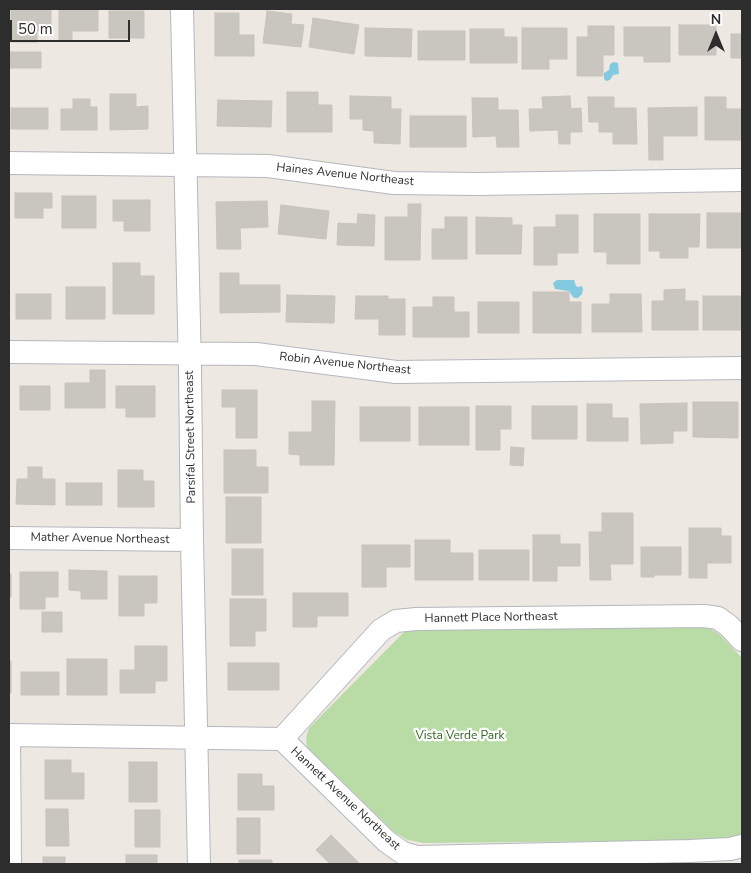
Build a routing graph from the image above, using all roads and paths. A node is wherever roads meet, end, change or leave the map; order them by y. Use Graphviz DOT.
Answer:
graph roads {
  1 [pos="182,9"];
  2 [pos="9,164"];
  3 [pos="185,165"];
  4 [pos="742,180"];
  5 [pos="9,352"];
  6 [pos="189,354"];
  7 [pos="742,368"];
  8 [pos="9,538"];
  9 [pos="192,540"];
  10 [pos="742,640"];
  11 [pos="9,734"];
  12 [pos="197,738"];
  13 [pos="282,739"];
  14 [pos="742,846"];
  15 [pos="690,858"];
  16 [pos="479,860"];
  17 [pos="10,864"];
  18 [pos="199,864"];
  1 -- 3 [label="street, Parsifal Street Northeast"];
  2 -- 3 [label="street, Haines Avenue Northeast"];
  3 -- 4 [label="street, Haines Avenue Northeast"];
  3 -- 6 [label="street, Parsifal Street Northeast"];
  5 -- 6 [label="street, Robin Avenue Northeast"];
  6 -- 7 [label="street, Robin Avenue Northeast"];
  6 -- 9 [label="street, Parsifal Street Northeast"];
  8 -- 9 [label="street, Mather Avenue Northeast"];
  9 -- 12 [label="street, Parsifal Street Northeast"];
  10 -- 13 [label="street, Hannett Place Northeast"];
  11 -- 12 [label="street, Hannett Avenue Northeast"];
  11 -- 17 [label="street"];
  12 -- 13 [label="street, Hannett Avenue Northeast"];
  12 -- 18 [label="street, Parsifal Street Northeast"];
  13 -- 16 [label="street, Hannett Avenue Northeast"];
  14 -- 15 [label="street, Hannett Avenue Northeast"];
  15 -- 16 [label="street, Hannett Avenue Northeast"];
}
